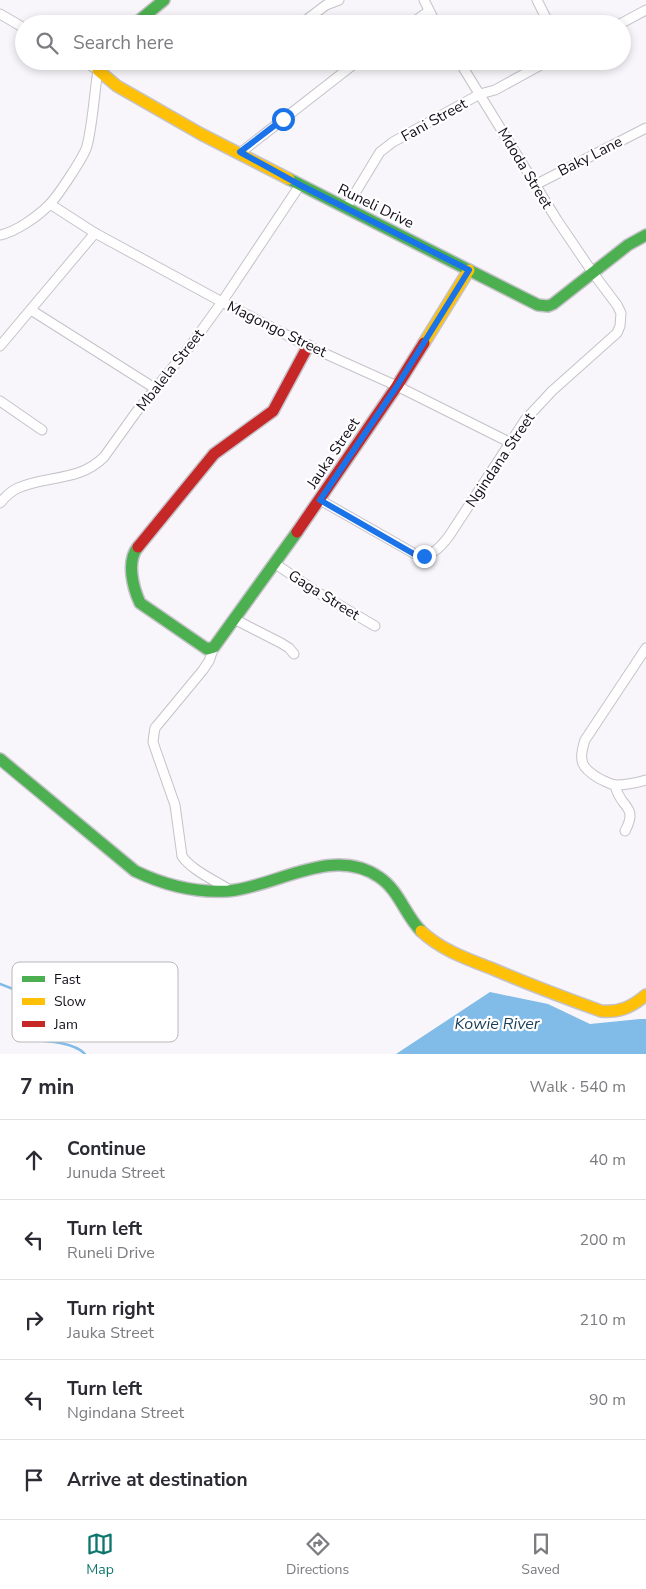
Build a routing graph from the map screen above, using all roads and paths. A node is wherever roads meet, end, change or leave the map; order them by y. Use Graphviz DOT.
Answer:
graph roads {
  1 [pos="164,0"];
  2 [pos="339,0"];
  3 [pos="424,0"];
  4 [pos="537,0"];
  5 [pos="646,10"];
  6 [pos="429,11"];
  7 [pos="0,14"];
  8 [pos="146,15"];
  9 [pos="313,15"];
  10 [pos="423,15"];
  11 [pos="431,15"];
  12 [pos="544,15"];
  13 [pos="631,18"];
  14 [pos="15,23"];
  15 [pos="100,70"];
  16 [pos="104,70"];
  17 [pos="346,70"];
  18 [pos="465,70"];
  19 [pos="532,70"];
  20 [pos="480,94"];
  21 [pos="646,128"];
  22 [pos="240,152"];
  23 [pos="535,184"];
  24 [pos="300,185"];
  25 [pos="50,204"];
  26 [pos="346,208"];
  27 [pos="95,233"];
  28 [pos="0,235"];
  29 [pos="646,235"];
  30 [pos="469,270"];
  31 [pos="593,273"];
  32 [pos="222,302"];
  33 [pos="31,310"];
  34 [pos="0,346"];
  35 [pos="308,346"];
  36 [pos="397,386"];
  37 [pos="156,389"];
  38 [pos="0,401"];
  39 [pos="42,430"];
  40 [pos="509,442"];
  41 [pos="320,500"];
  42 [pos="0,503"];
  43 [pos="274,563"];
  44 [pos="234,619"];
  45 [pos="375,626"];
  46 [pos="214,647"];
  47 [pos="646,648"];
  48 [pos="294,654"];
  49 [pos="0,759"];
  50 [pos="646,780"];
  51 [pos="616,785"];
  52 [pos="625,831"];
  53 [pos="230,890"];
  54 [pos="646,995"];
  1 -- 8 [label="street"];
  2 -- 9 [label="street"];
  3 -- 6 [label="street"];
  4 -- 12 [label="street"];
  5 -- 13 [label="street"];
  6 -- 10 [label="street"];
  6 -- 11 [label="street"];
  7 -- 14 [label="street"];
  15 -- 25 [label="street"];
  16 -- 22 [label="street, Runeli Drive"];
  17 -- 22 [label="street"];
  18 -- 20 [label="street, Mdoda Street"];
  19 -- 20 [label="street, Fani Street"];
  20 -- 23 [label="street, Mdoda Street"];
  20 -- 26 [label="street, Fani Street"];
  21 -- 23 [label="street, Baky Lane"];
  22 -- 24 [label="street, Runeli Drive"];
  23 -- 31 [label="street, Mdoda Street"];
  24 -- 26 [label="street, Runeli Drive"];
  24 -- 32 [label="street, Mbalela Street"];
  25 -- 27 [label="street, Magongo Street"];
  25 -- 28 [label="street"];
  26 -- 30 [label="street, Runeli Drive"];
  27 -- 32 [label="street, Magongo Street"];
  27 -- 33 [label="street"];
  29 -- 31 [label="street, Runeli Drive"];
  30 -- 31 [label="street, Runeli Drive"];
  30 -- 36 [label="street, Jauka Street"];
  31 -- 40 [label="street, Ngindana Street"];
  32 -- 35 [label="street, Magongo Street"];
  32 -- 37 [label="street, Mbalela Street"];
  33 -- 34 [label="street"];
  33 -- 37 [label="street"];
  35 -- 36 [label="street, Magongo Street"];
  35 -- 46 [label="street"];
  36 -- 40 [label="street, Magongo Street"];
  36 -- 41 [label="street, Jauka Street"];
  37 -- 42 [label="street, Mbalela Street"];
  38 -- 39 [label="street"];
  40 -- 41 [label="street, Ngindana Street"];
  41 -- 43 [label="street, Jauka Street"];
  43 -- 44 [label="street, Jauka Street"];
  43 -- 45 [label="street, Gaga Street"];
  44 -- 46 [label="street, Jauka Street"];
  44 -- 48 [label="street"];
  46 -- 53 [label="street, Jauka Street"];
  47 -- 51 [label="street"];
  49 -- 53 [label="street"];
  50 -- 51 [label="street"];
  51 -- 52 [label="street"];
  53 -- 54 [label="street"];
}
